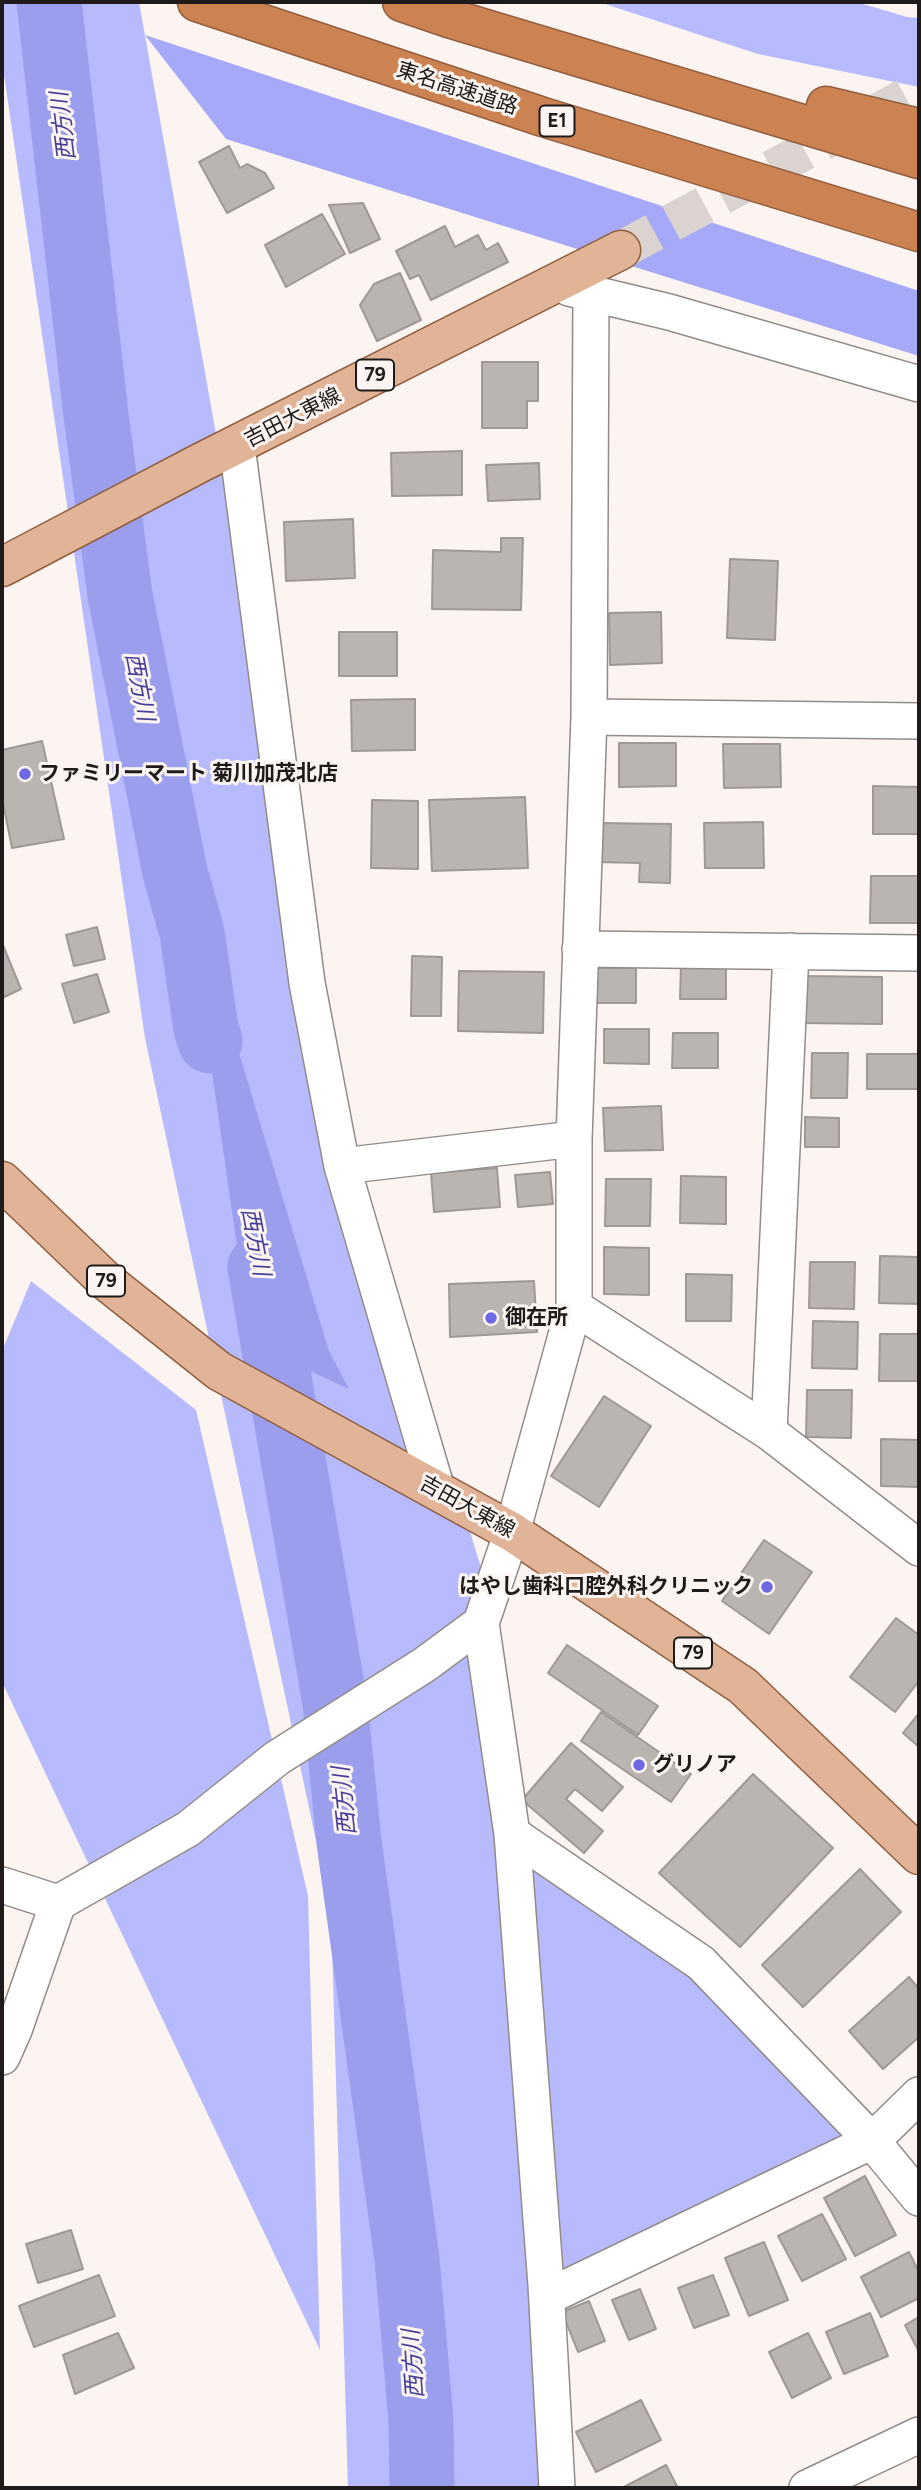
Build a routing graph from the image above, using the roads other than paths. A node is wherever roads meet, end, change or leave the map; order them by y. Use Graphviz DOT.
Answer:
graph roads {
  1 [pos="197,2"];
  2 [pos="402,2"];
  3 [pos="449,18"];
  4 [pos="919,128"];
  5 [pos="919,159"];
  6 [pos="919,232"];
  7 [pos="621,250"];
  8 [pos="552,285"];
  9 [pos="591,293"];
  10 [pos="919,384"];
  11 [pos="237,446"];
  12 [pos="2,567"];
  13 [pos="589,717"];
  14 [pos="919,721"];
  15 [pos="580,949"];
  16 [pos="791,951"];
  17 [pos="919,953"];
  18 [pos="574,1139"];
  19 [pos="342,1166"];
  20 [pos="2,1181"];
  21 [pos="574,1307"];
  22 [pos="769,1432"];
  23 [pos="437,1490"];
  24 [pos="512,1532"];
  25 [pos="919,1548"];
  26 [pos="481,1623"];
  27 [pos="512,1834"];
  28 [pos="919,1855"];
  29 [pos="2,1885"];
  30 [pos="58,1903"];
  31 [pos="2,2057"];
  32 [pos="919,2095"];
  33 [pos="872,2141"];
  34 [pos="919,2198"];
  35 [pos="547,2297"];
  36 [pos="919,2435"];
  37 [pos="557,2488"];
  38 [pos="807,2488"];
  1 -- 6 [label="highway, 東名高速道路 / E1"];
  2 -- 3 [label="highway"];
  3 -- 4 [label="highway"];
  3 -- 5 [label="highway"];
  7 -- 8 [label="main road, 吉田大東線 / 79"];
  8 -- 9 [label="street"];
  8 -- 11 [label="main road, 吉田大東線 / 79"];
  9 -- 10 [label="street"];
  9 -- 13 [label="street"];
  11 -- 12 [label="main road, 吉田大東線 / 79"];
  11 -- 19 [label="street"];
  13 -- 14 [label="street"];
  13 -- 15 [label="street"];
  15 -- 16 [label="street"];
  15 -- 18 [label="street"];
  16 -- 17 [label="street"];
  16 -- 22 [label="street"];
  18 -- 19 [label="street"];
  18 -- 21 [label="street"];
  19 -- 23 [label="street"];
  20 -- 23 [label="main road, 吉田大東線 / 79"];
  21 -- 22 [label="street"];
  21 -- 24 [label="street"];
  22 -- 25 [label="street"];
  23 -- 24 [label="main road, 吉田大東線 / 79"];
  24 -- 26 [label="street"];
  24 -- 28 [label="main road, 吉田大東線 / 79"];
  26 -- 27 [label="street"];
  26 -- 30 [label="street"];
  27 -- 33 [label="street"];
  27 -- 35 [label="street"];
  29 -- 30 [label="street"];
  30 -- 31 [label="street"];
  32 -- 33 [label="street"];
  33 -- 34 [label="street"];
  33 -- 35 [label="street"];
  35 -- 37 [label="street"];
  36 -- 38 [label="street"];
}
